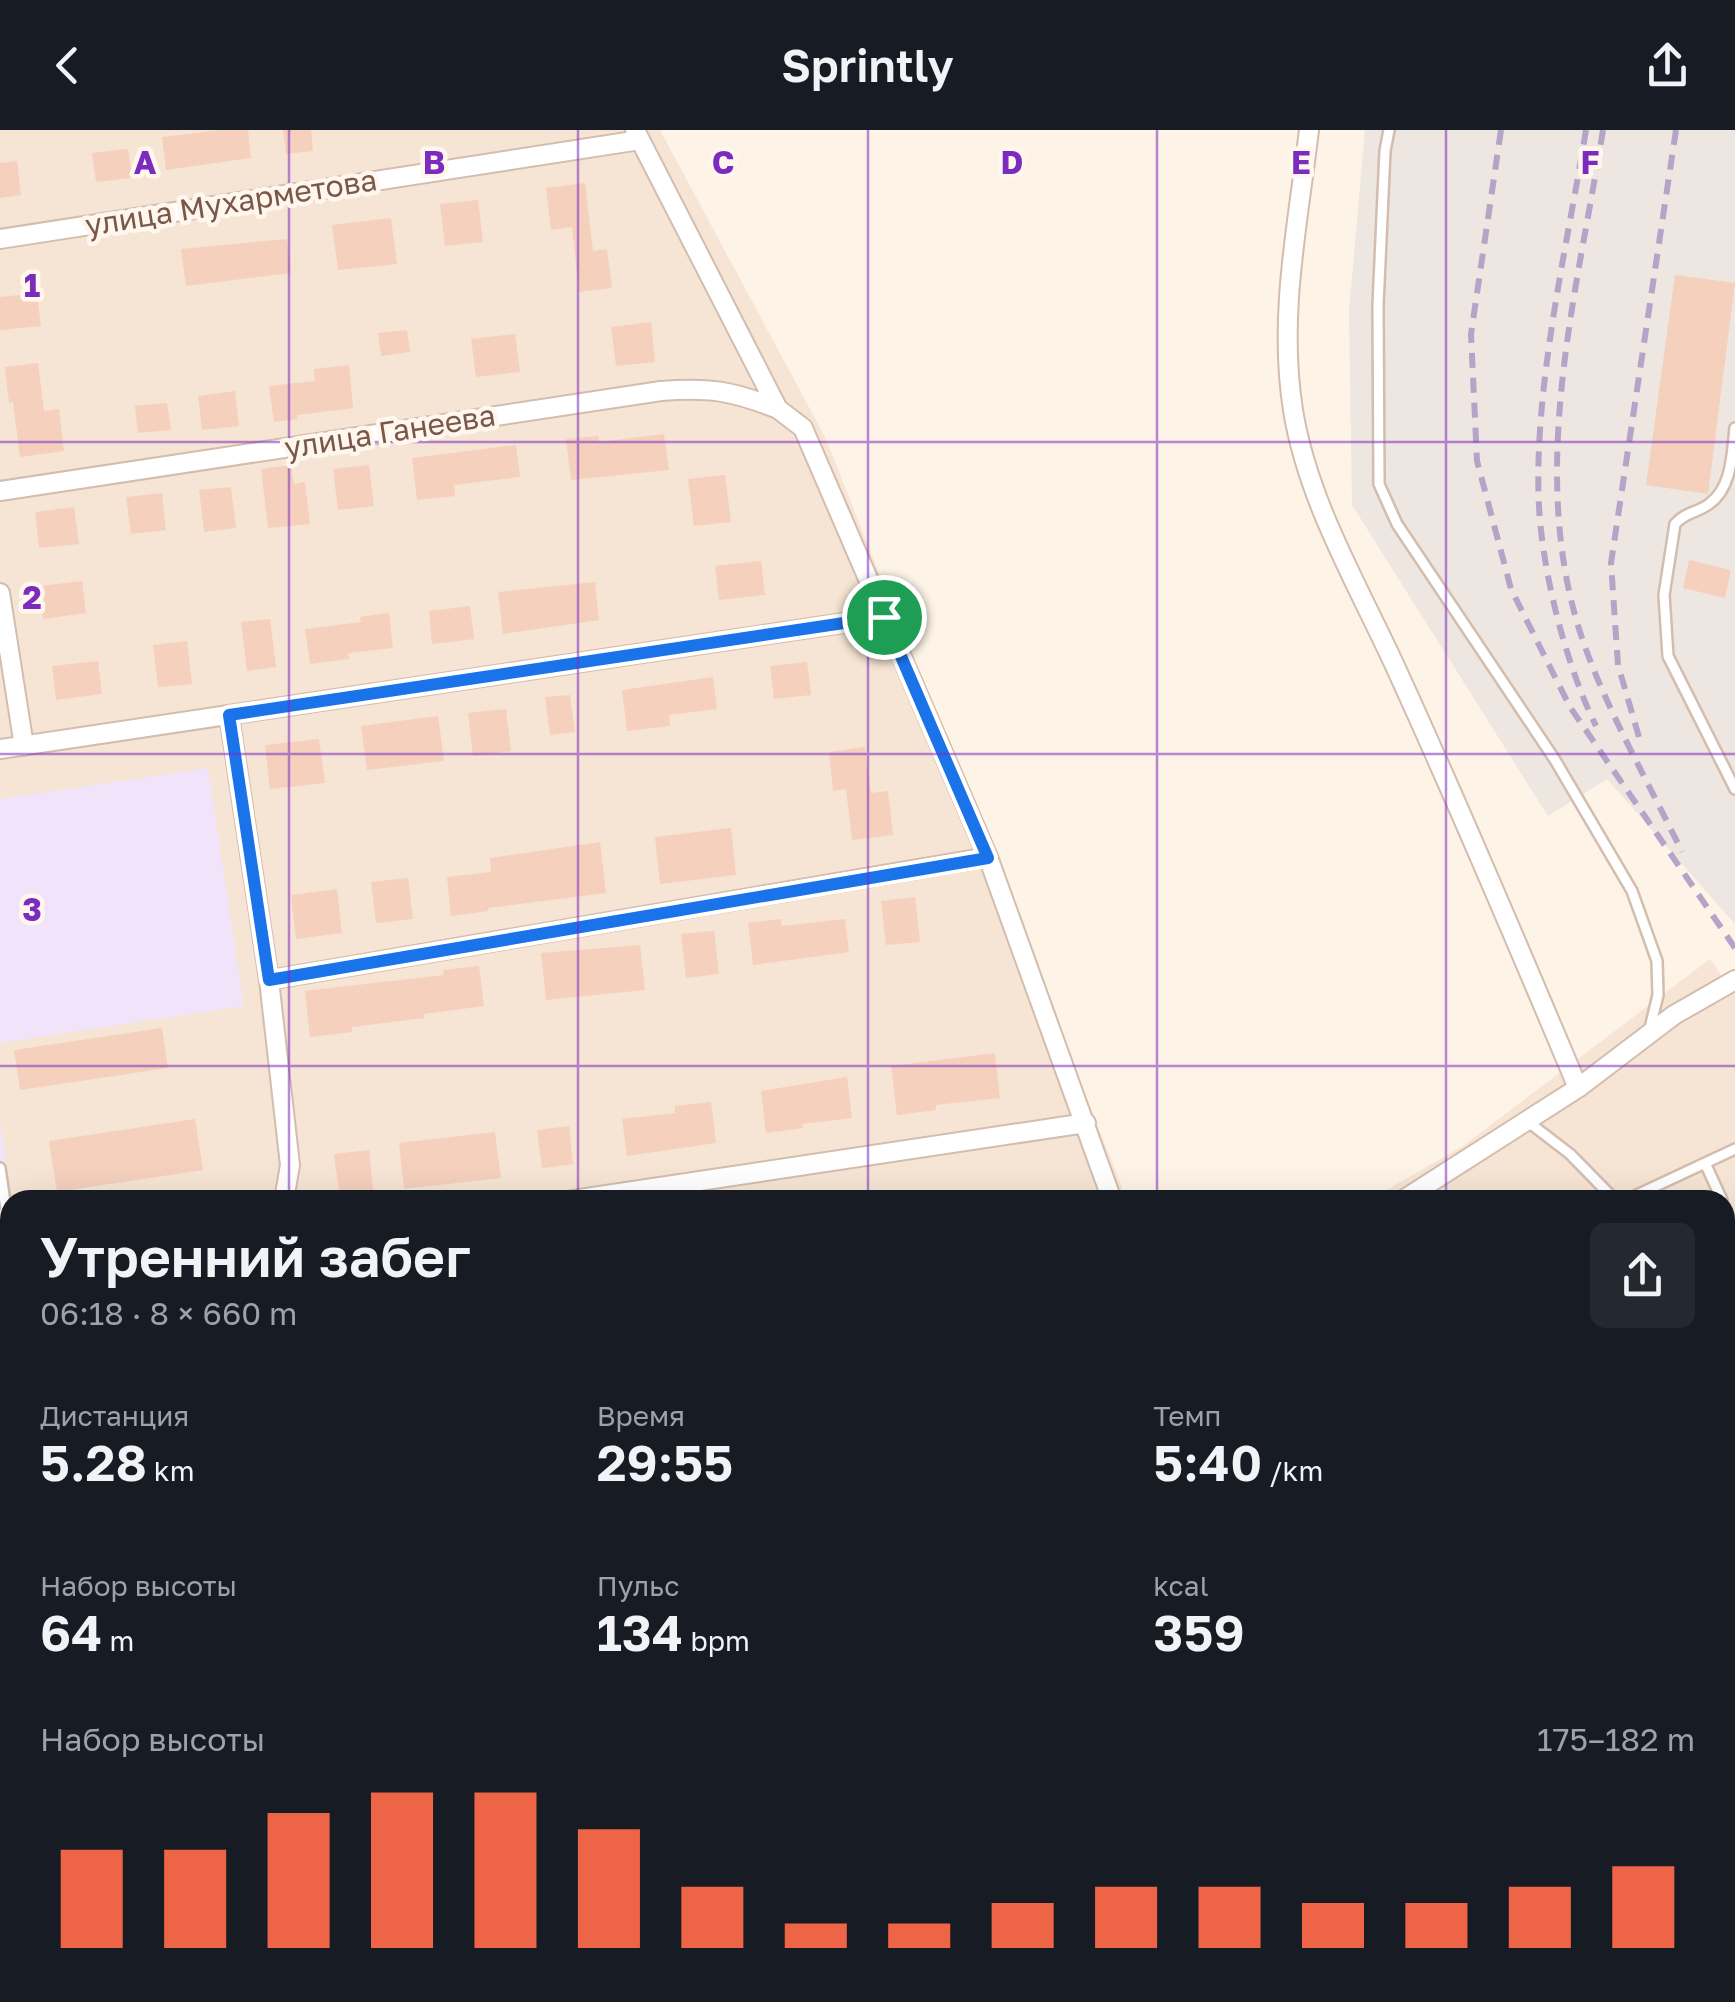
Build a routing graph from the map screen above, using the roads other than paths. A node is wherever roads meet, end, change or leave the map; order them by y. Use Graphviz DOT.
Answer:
graph roads {
  1 [pos="1310,130"];
  2 [pos="1388,130"];
  3 [pos="638,135"];
  4 [pos="0,239"];
  5 [pos="778,409"];
  6 [pos="1735,428"];
  7 [pos="0,492"];
  8 [pos="0,593"];
  9 [pos="884,617"];
  10 [pos="229,715"];
  11 [pos="24,746"];
  12 [pos="0,750"];
  13 [pos="1735,789"];
  14 [pos="988,858"];
  15 [pos="269,980"];
  16 [pos="1735,980"];
  17 [pos="1648,1035"];
  18 [pos="1578,1088"];
  19 [pos="1527,1121"];
  20 [pos="1086,1123"];
  21 [pos="1735,1149"];
  22 [pos="1705,1163"];
  23 [pos="286,1190"];
  24 [pos="663,1190"];
  25 [pos="1109,1190"];
  26 [pos="1419,1190"];
  27 [pos="1605,1190"];
  28 [pos="1647,1190"];
  29 [pos="1717,1190"];
  1 -- 18 [label="street"];
  2 -- 17 [label="lane"];
  3 -- 4 [label="street, улица Мухарметова"];
  3 -- 5 [label="street"];
  5 -- 7 [label="street, улица Ганеева"];
  5 -- 9 [label="street"];
  6 -- 13 [label="lane"];
  8 -- 11 [label="street"];
  9 -- 10 [label="street"];
  9 -- 14 [label="street"];
  10 -- 11 [label="street"];
  10 -- 15 [label="street"];
  11 -- 12 [label="street"];
  14 -- 15 [label="street"];
  14 -- 20 [label="street"];
  15 -- 23 [label="street"];
  16 -- 17 [label="street"];
  17 -- 18 [label="street"];
  18 -- 19 [label="street"];
  19 -- 26 [label="street"];
  19 -- 27 [label="lane"];
  20 -- 24 [label="street"];
  20 -- 25 [label="street"];
  21 -- 22 [label="lane"];
  22 -- 28 [label="lane"];
  22 -- 29 [label="lane"];
}
